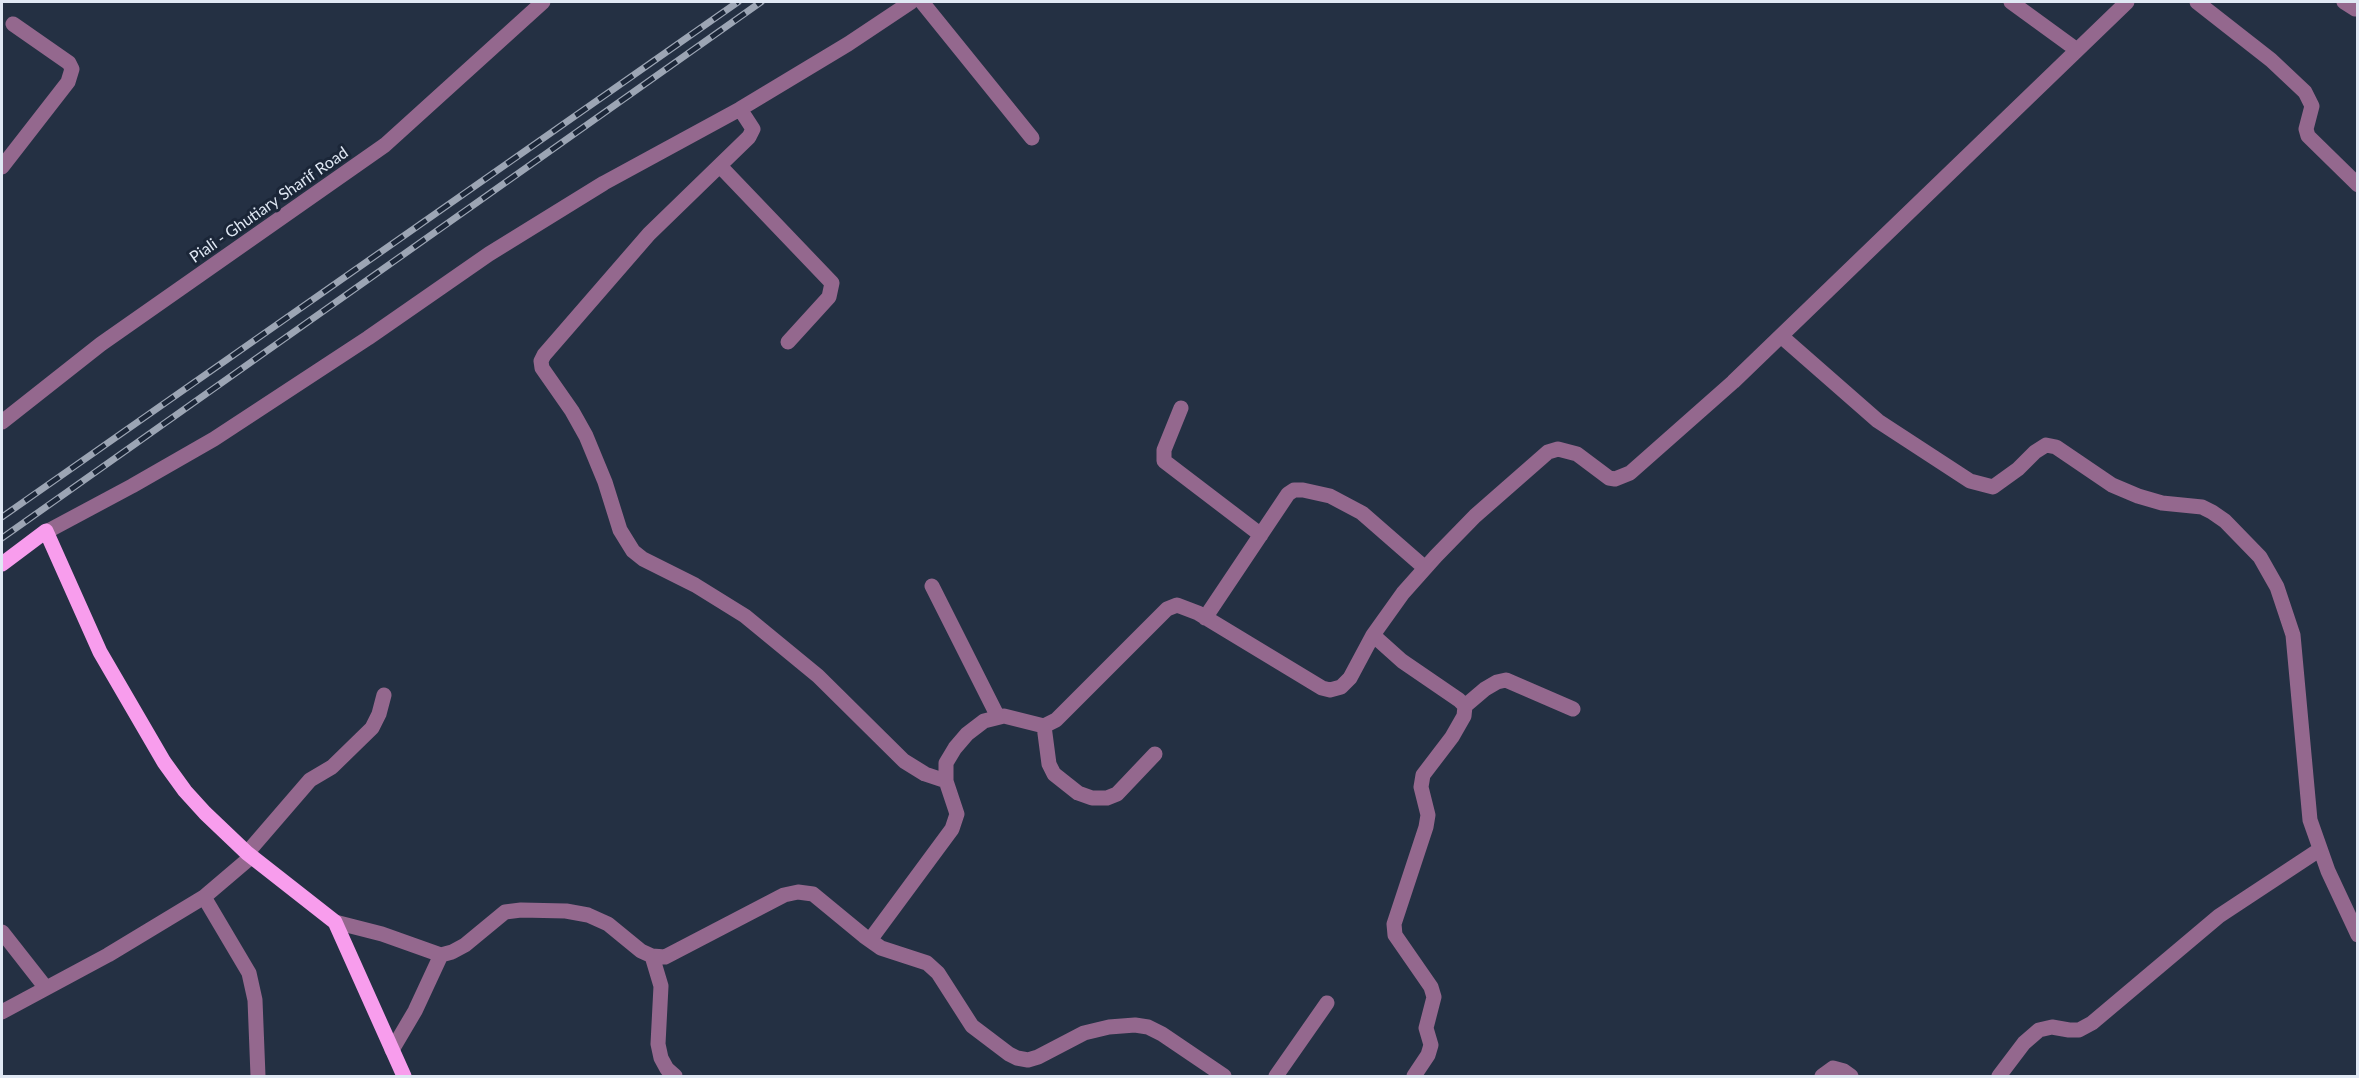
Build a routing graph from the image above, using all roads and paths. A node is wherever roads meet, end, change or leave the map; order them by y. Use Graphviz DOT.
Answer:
graph roads {
  1 [pos="543,2"];
  2 [pos="911,2"];
  3 [pos="922,2"];
  4 [pos="2011,2"];
  5 [pos="2127,2"];
  6 [pos="2197,2"];
  7 [pos="13,24"];
  8 [pos="2077,50"];
  9 [pos="740,109"];
  10 [pos="1032,138"];
  11 [pos="720,166"];
  12 [pos="2,167"];
  13 [pos="2358,185"];
  14 [pos="1781,336"];
  15 [pos="788,342"];
  16 [pos="1181,408"];
  17 [pos="2,422"];
  18 [pos="46,532"];
  19 [pos="1261,535"];
  20 [pos="2,564"];
  21 [pos="1425,568"];
  22 [pos="932,586"];
  23 [pos="1205,618"];
  24 [pos="1373,635"];
  25 [pos="384,694"];
  26 [pos="1465,706"];
  27 [pos="1573,709"];
  28 [pos="998,717"];
  29 [pos="1044,726"];
  30 [pos="1155,754"];
  31 [pos="946,781"];
  32 [pos="2319,850"];
  33 [pos="249,855"];
  34 [pos="204,897"];
  35 [pos="335,922"];
  36 [pos="2,932"];
  37 [pos="2358,936"];
  38 [pos="870,940"];
  39 [pos="441,955"];
  40 [pos="652,956"];
  41 [pos="46,988"];
  42 [pos="1327,1003"];
  43 [pos="2,1012"];
  44 [pos="392,1050"];
  45 [pos="258,1077"];
  46 [pos="404,1077"];
  47 [pos="675,1077"];
  48 [pos="1224,1077"];
  49 [pos="1276,1077"];
  50 [pos="1414,1077"];
  51 [pos="1822,1077"];
  52 [pos="1851,1077"];
  53 [pos="1999,1077"];
  1 -- 17 [label="street, Piali - Ghutiary Sharif Road"];
  2 -- 9 [label="street"];
  3 -- 10 [label="street"];
  4 -- 8 [label="street"];
  5 -- 8 [label="street"];
  6 -- 13 [label="street"];
  7 -- 12 [label="street"];
  8 -- 14 [label="street"];
  9 -- 11 [label="street"];
  9 -- 18 [label="street"];
  11 -- 15 [label="street"];
  11 -- 31 [label="street"];
  14 -- 21 [label="street"];
  14 -- 32 [label="street"];
  16 -- 19 [label="street"];
  18 -- 20 [label="main road"];
  18 -- 33 [label="main road"];
  19 -- 21 [label="street"];
  19 -- 23 [label="street"];
  21 -- 24 [label="street"];
  22 -- 28 [label="street"];
  23 -- 24 [label="street"];
  23 -- 29 [label="street"];
  24 -- 26 [label="street"];
  25 -- 33 [label="street"];
  26 -- 27 [label="street"];
  26 -- 50 [label="street"];
  28 -- 29 [label="street"];
  28 -- 31 [label="street"];
  29 -- 30 [label="street"];
  31 -- 38 [label="street"];
  32 -- 37 [label="street"];
  32 -- 53 [label="street"];
  33 -- 34 [label="street"];
  33 -- 35 [label="main road"];
  34 -- 41 [label="street"];
  34 -- 45 [label="street"];
  35 -- 39 [label="street"];
  35 -- 44 [label="main road"];
  36 -- 41 [label="street"];
  38 -- 40 [label="street"];
  38 -- 48 [label="street"];
  39 -- 40 [label="street"];
  39 -- 44 [label="street"];
  40 -- 47 [label="street"];
  41 -- 43 [label="street"];
  42 -- 49 [label="street"];
  44 -- 46 [label="main road"];
  51 -- 52 [label="street"];
}
